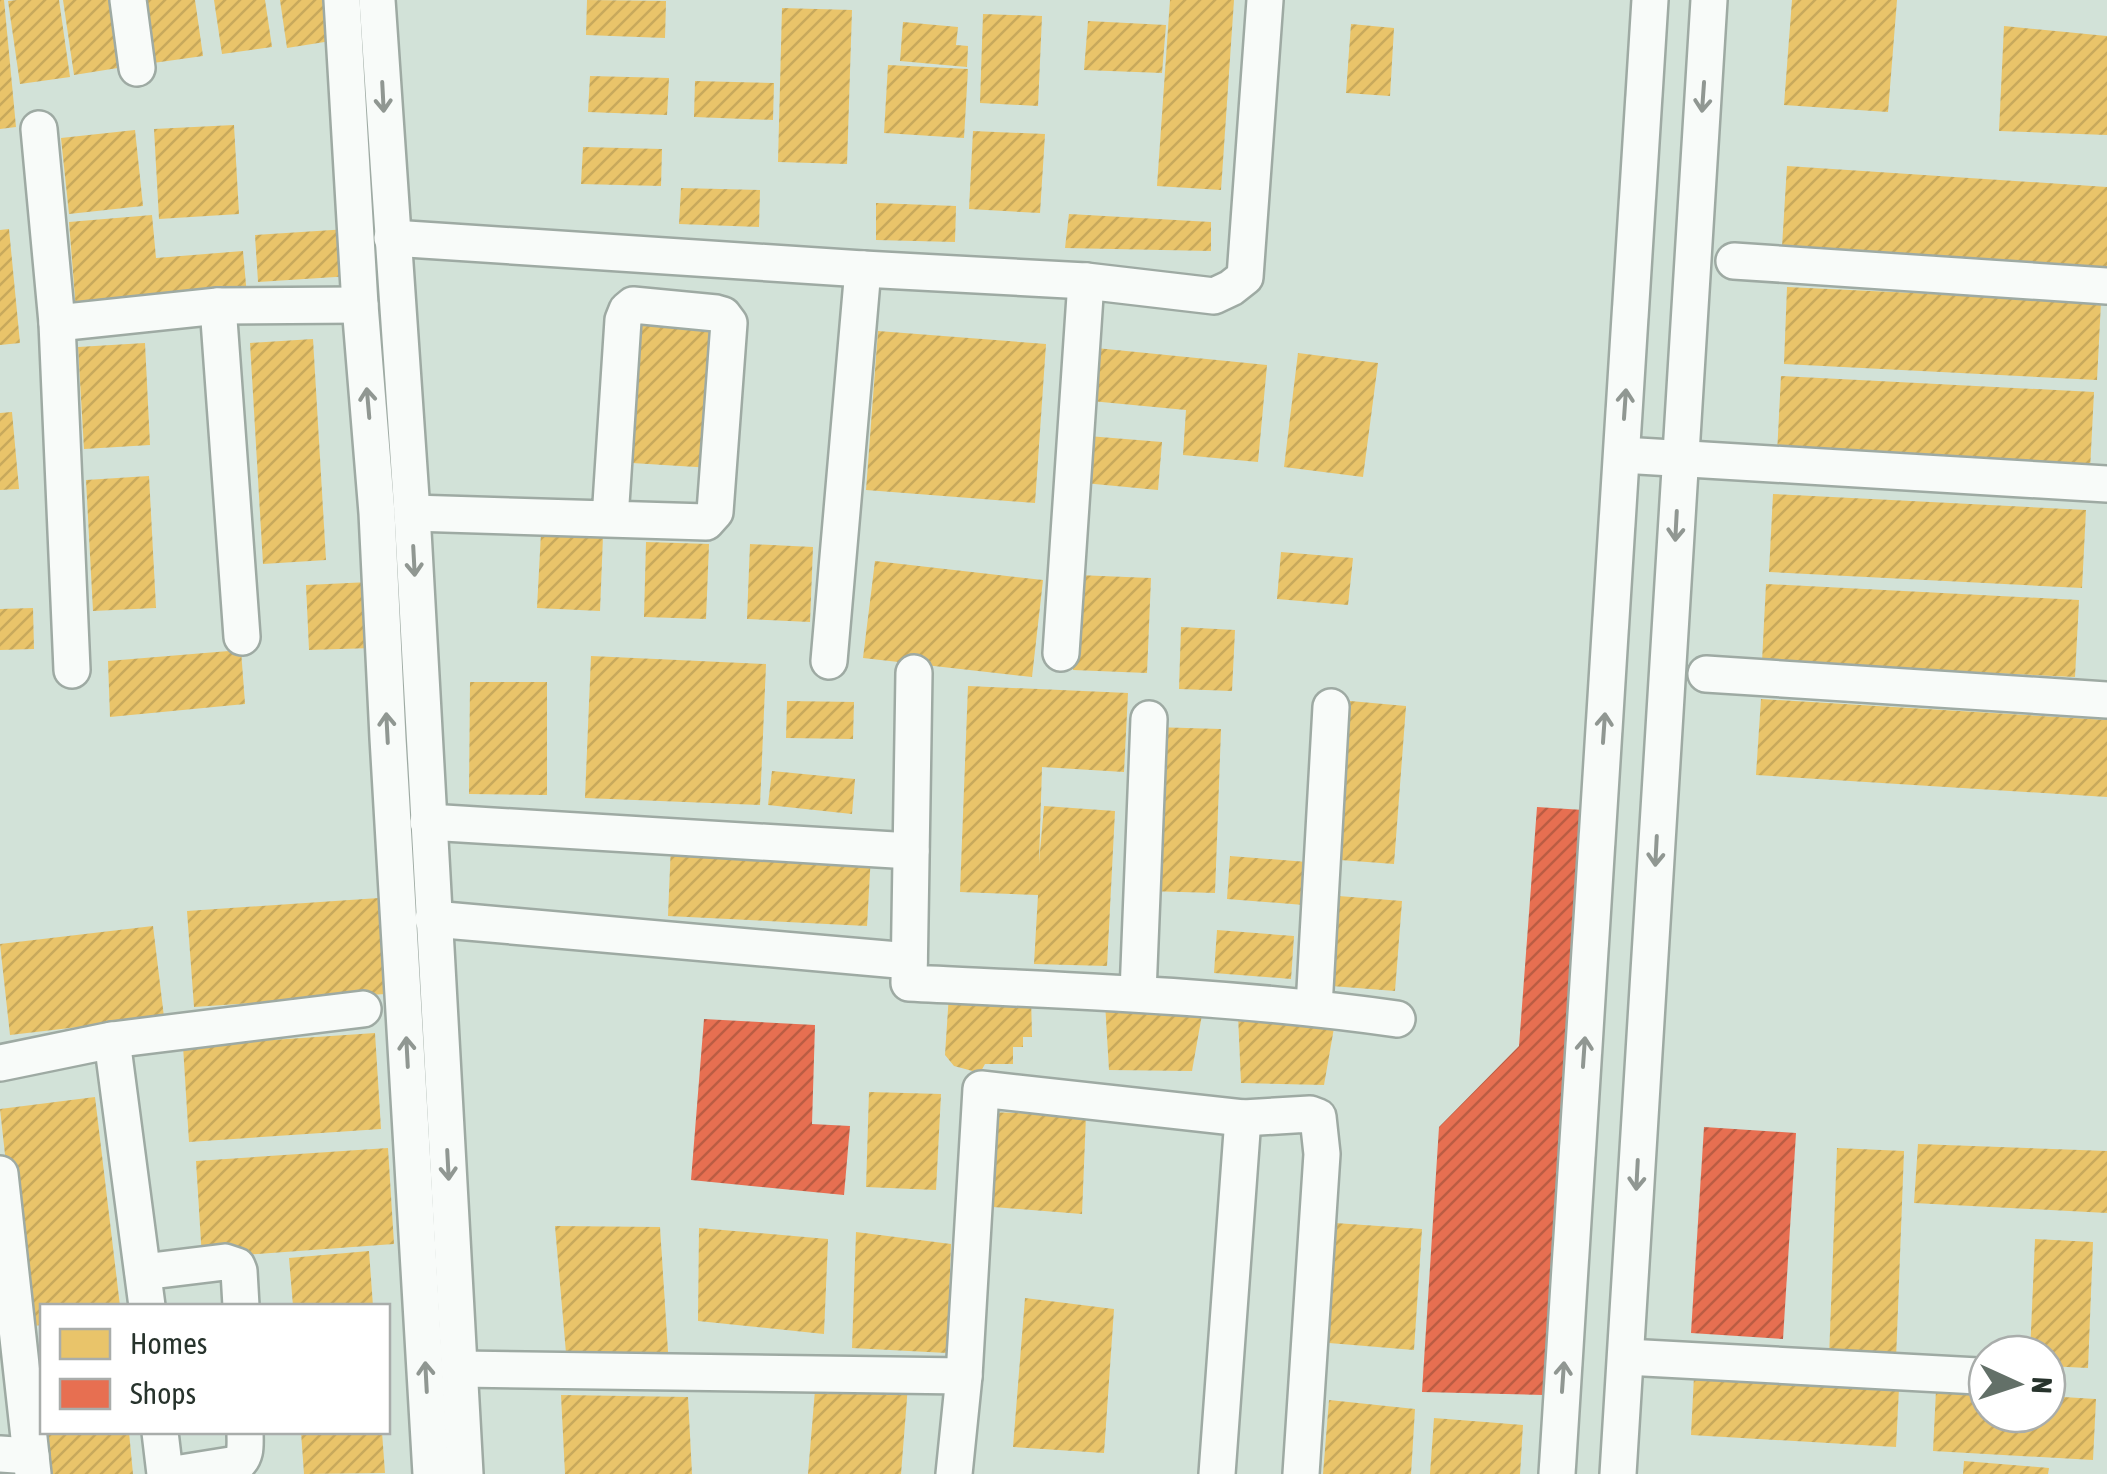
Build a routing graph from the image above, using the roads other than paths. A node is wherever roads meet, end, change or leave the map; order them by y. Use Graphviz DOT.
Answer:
graph roads {
  1 [pos="128,0"];
  2 [pos="342,0"];
  3 [pos="377,0"];
  4 [pos="1265,0"];
  5 [pos="1650,0"];
  6 [pos="1708,0"];
  7 [pos="137,68"];
  8 [pos="39,129"];
  9 [pos="392,238"];
  10 [pos="1734,260"];
  11 [pos="863,269"];
  12 [pos="1086,281"];
  13 [pos="2107,286"];
  14 [pos="360,305"];
  15 [pos="218,306"];
  16 [pos="57,322"];
  17 [pos="1622,455"];
  18 [pos="1680,460"];
  19 [pos="2107,484"];
  20 [pos="412,513"];
  21 [pos="610,518"];
  22 [pos="242,637"];
  23 [pos="1062,653"];
  24 [pos="829,660"];
  25 [pos="72,670"];
  26 [pos="914,673"];
  27 [pos="1706,674"];
  28 [pos="2107,700"];
  29 [pos="1331,708"];
  30 [pos="1149,719"];
  31 [pos="428,822"];
  32 [pos="912,851"];
  33 [pos="433,919"];
  34 [pos="909,961"];
  35 [pos="1138,993"];
  36 [pos="1314,1007"];
  37 [pos="363,1009"];
  38 [pos="1398,1019"];
  39 [pos="112,1040"];
  40 [pos="0,1062"];
  41 [pos="1243,1118"];
  42 [pos="0,1174"];
  43 [pos="145,1289"];
  44 [pos="240,1304"];
  45 [pos="1626,1357"];
  46 [pos="460,1369"];
  47 [pos="1967,1375"];
  48 [pos="964,1376"];
  49 [pos="160,1434"];
  50 [pos="244,1434"];
  51 [pos="22,1461"];
  52 [pos="164,1474"];
  53 [pos="175,1474"];
  54 [pos="432,1474"];
  55 [pos="465,1474"];
  56 [pos="954,1474"];
  57 [pos="1217,1474"];
  58 [pos="1301,1474"];
  59 [pos="1557,1474"];
  60 [pos="1618,1474"];
  1 -- 7 [label="street"];
  2 -- 14 [label="street"];
  3 -- 9 [label="street, one-way"];
  4 -- 12 [label="street"];
  17 -- 5 [label="street, one-way"];
  6 -- 18 [label="street, one-way"];
  8 -- 16 [label="street"];
  9 -- 11 [label="street"];
  9 -- 20 [label="street"];
  10 -- 13 [label="street"];
  11 -- 12 [label="street"];
  11 -- 24 [label="street"];
  12 -- 23 [label="street"];
  14 -- 15 [label="street"];
  54 -- 14 [label="street, one-way"];
  15 -- 16 [label="street"];
  15 -- 22 [label="street"];
  16 -- 25 [label="street"];
  17 -- 18 [label="street"];
  59 -- 17 [label="street, one-way"];
  18 -- 19 [label="street"];
  18 -- 45 [label="street, one-way"];
  20 -- 21 [label="street"];
  20 -- 31 [label="street, one-way"];
  21 -- 21 [label="street"];
  26 -- 32 [label="street"];
  27 -- 28 [label="street"];
  29 -- 36 [label="street"];
  30 -- 35 [label="street"];
  31 -- 32 [label="street"];
  31 -- 33 [label="street"];
  32 -- 34 [label="street"];
  33 -- 34 [label="street"];
  33 -- 46 [label="street, one-way"];
  34 -- 35 [label="street"];
  35 -- 36 [label="street"];
  36 -- 38 [label="street"];
  37 -- 39 [label="street"];
  39 -- 40 [label="street"];
  39 -- 43 [label="street"];
  41 -- 48 [label="street"];
  41 -- 57 [label="street"];
  41 -- 58 [label="street"];
  42 -- 51 [label="street"];
  43 -- 44 [label="street"];
  45 -- 47 [label="street"];
  45 -- 60 [label="street"];
  46 -- 48 [label="street"];
  46 -- 55 [label="street"];
  48 -- 56 [label="street"];
  49 -- 52 [label="street"];
  50 -- 53 [label="street"];
}
